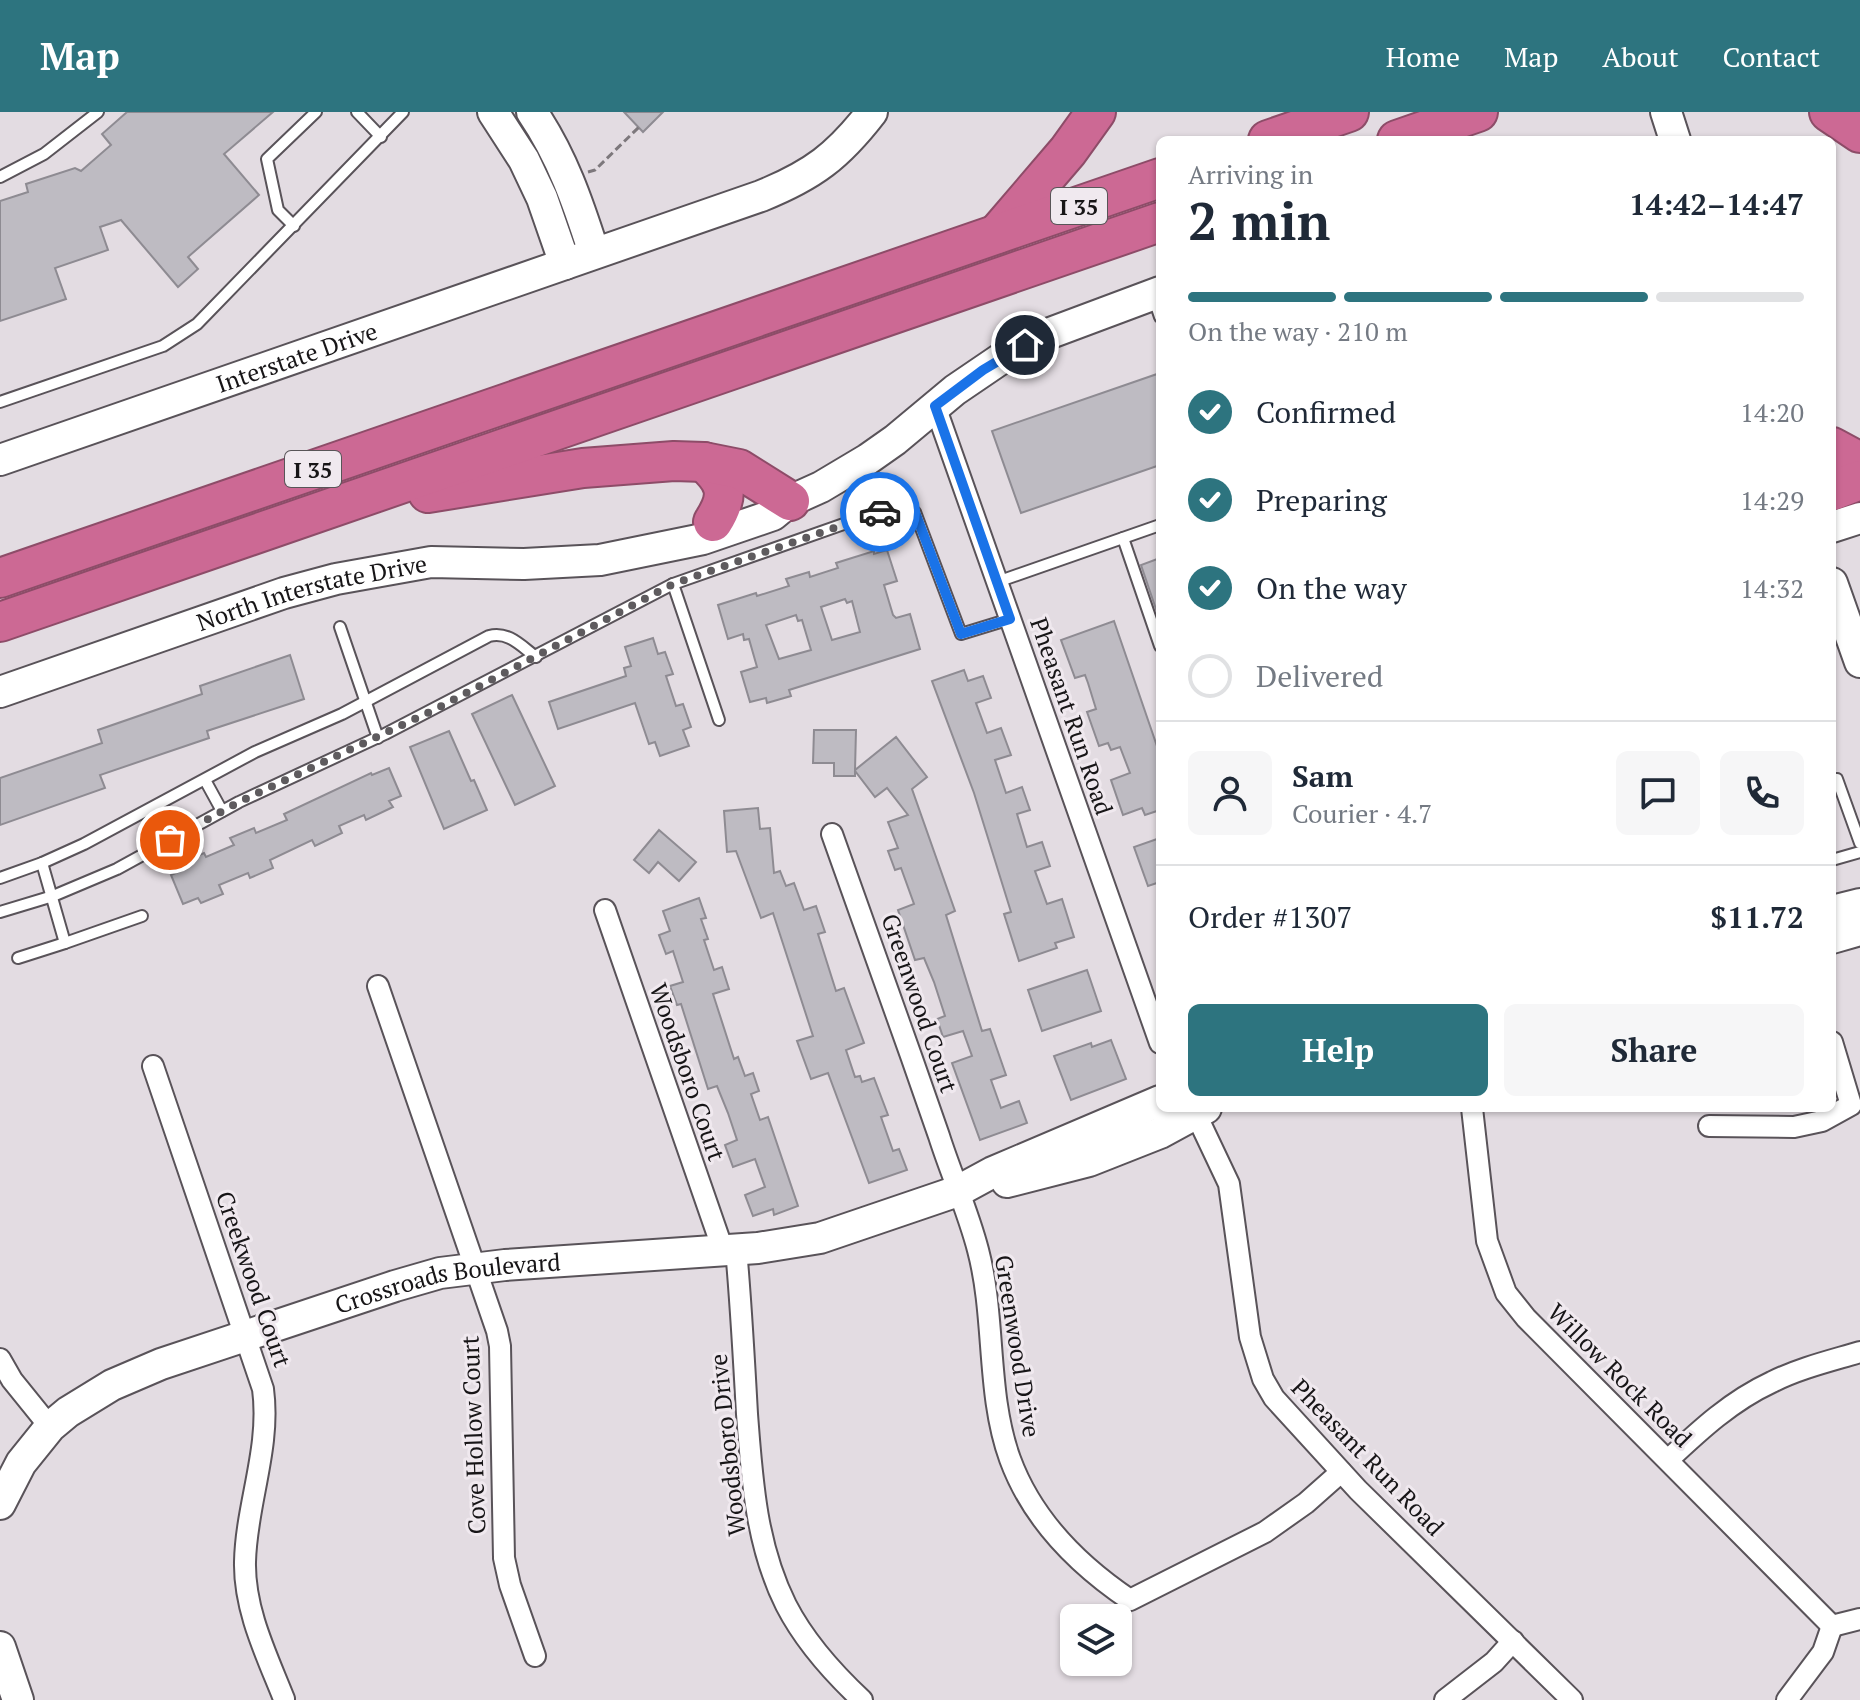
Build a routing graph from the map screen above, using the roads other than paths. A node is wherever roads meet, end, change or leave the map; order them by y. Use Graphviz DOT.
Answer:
graph roads {
  1 [pos="98,112"];
  2 [pos="316,112"];
  3 [pos="357,112"];
  4 [pos="403,112"];
  5 [pos="493,112"];
  6 [pos="872,112"];
  7 [pos="1096,112"];
  8 [pos="1349,112"];
  9 [pos="1478,112"];
  10 [pos="1666,112"];
  11 [pos="1829,112"];
  12 [pos="538,114"];
  13 [pos="1860,133"];
  14 [pos="1280,136"];
  15 [pos="1409,136"];
  16 [pos="1674,136"];
  17 [pos="381,137"];
  18 [pos="0,177"];
  19 [pos="1156,179"];
  20 [pos="1156,223"];
  21 [pos="294,226"];
  22 [pos="997,234"];
  23 [pos="594,253"];
  24 [pos="565,264"];
  25 [pos="1156,301"];
  26 [pos="0,402"];
  27 [pos="935,406"];
  28 [pos="1836,449"];
  29 [pos="0,460"];
  30 [pos="704,462"];
  31 [pos="1860,462"];
  32 [pos="1860,480"];
  33 [pos="1836,489"];
  34 [pos="790,501"];
  35 [pos="326,509"];
  36 [pos="1860,518"];
  37 [pos="713,522"];
  38 [pos="1156,526"];
  39 [pos="1836,526"];
  40 [pos="1123,538"];
  41 [pos="634,553"];
  42 [pos="0,578"];
  43 [pos="997,582"];
  44 [pos="673,584"];
  45 [pos="1836,594"];
  46 [pos="1010,619"];
  47 [pos="0,622"];
  48 [pos="340,627"];
  49 [pos="1156,634"];
  50 [pos="536,657"];
  51 [pos="1860,662"];
  52 [pos="0,692"];
  53 [pos="365,702"];
  54 [pos="719,720"];
  55 [pos="378,738"];
  56 [pos="1836,779"];
  57 [pos="205,780"];
  58 [pos="222,811"];
  59 [pos="832,834"];
  60 [pos="1860,843"];
  61 [pos="1860,852"];
  62 [pos="1836,859"];
  63 [pos="42,863"];
  64 [pos="0,878"];
  65 [pos="53,896"];
  66 [pos="1860,904"];
  67 [pos="605,910"];
  68 [pos="1836,910"];
  69 [pos="0,912"];
  70 [pos="142,916"];
  71 [pos="1860,930"];
  72 [pos="1836,937"];
  73 [pos="65,943"];
  74 [pos="18,958"];
  75 [pos="378,986"];
  76 [pos="1156,1032"];
  77 [pos="1836,1055"];
  78 [pos="153,1066"];
  79 [pos="1156,1103"];
  80 [pos="1195,1112"];
  81 [pos="1199,1112"];
  82 [pos="1472,1112"];
  83 [pos="1709,1126"];
  84 [pos="958,1191"];
  85 [pos="729,1250"];
  86 [pos="476,1268"];
  87 [pos="247,1336"];
  88 [pos="1860,1352"];
  89 [pos="0,1359"];
  90 [pos="50,1427"];
  91 [pos="1668,1460"];
  92 [pos="1341,1472"];
  93 [pos="0,1504"];
  94 [pos="1860,1619"];
  95 [pos="1832,1626"];
  96 [pos="1513,1641"];
  97 [pos="0,1647"];
  98 [pos="535,1656"];
  99 [pos="284,1699"];
  100 [pos="18,1700"];
  101 [pos="862,1700"];
  102 [pos="1445,1700"];
  103 [pos="1572,1700"];
  104 [pos="1787,1700"];
  1 -- 18 [label="lane"];
  2 -- 21 [label="lane"];
  3 -- 17 [label="lane"];
  4 -- 17 [label="lane"];
  5 -- 24 [label="street"];
  6 -- 23 [label="street"];
  7 -- 22 [label="highway"];
  8 -- 14 [label="highway"];
  9 -- 15 [label="highway"];
  10 -- 16 [label="street"];
  11 -- 13 [label="highway"];
  12 -- 23 [label="street"];
  17 -- 21 [label="lane"];
  19 -- 22 [label="highway, I 35"];
  20 -- 35 [label="highway, I 35"];
  21 -- 26 [label="lane"];
  22 -- 42 [label="highway, I 35"];
  23 -- 24 [label="street, Interstate Drive"];
  24 -- 29 [label="street, Interstate Drive"];
  25 -- 27 [label="street, North Interstate Drive"];
  27 -- 34 [label="street, North Interstate Drive"];
  27 -- 43 [label="street, Pheasant Run Road"];
  28 -- 31 [label="highway"];
  30 -- 34 [label="highway"];
  30 -- 35 [label="highway"];
  30 -- 37 [label="highway"];
  32 -- 33 [label="highway"];
  34 -- 37 [label="street, North Interstate Drive"];
  34 -- 41 [label="street, North Interstate Drive"];
  35 -- 47 [label="highway, I 35"];
  36 -- 39 [label="street"];
  37 -- 41 [label="street, North Interstate Drive"];
  38 -- 40 [label="lane"];
  40 -- 43 [label="lane"];
  40 -- 49 [label="lane"];
  41 -- 52 [label="street, North Interstate Drive"];
  43 -- 46 [label="street, Pheasant Run Road"];
  44 -- 46 [label="lane"];
  44 -- 50 [label="lane"];
  44 -- 54 [label="lane"];
  45 -- 51 [label="street"];
  46 -- 76 [label="street, Pheasant Run Road"];
  48 -- 53 [label="lane"];
  50 -- 53 [label="lane"];
  50 -- 55 [label="lane"];
  53 -- 55 [label="lane"];
  53 -- 57 [label="lane"];
  55 -- 58 [label="lane"];
  56 -- 60 [label="lane"];
  57 -- 58 [label="lane"];
  57 -- 63 [label="lane"];
  58 -- 65 [label="lane"];
  59 -- 84 [label="street, Greenwood Court"];
  61 -- 62 [label="lane"];
  63 -- 64 [label="lane"];
  63 -- 65 [label="lane"];
  65 -- 69 [label="lane"];
  65 -- 73 [label="lane"];
  66 -- 68 [label="street"];
  67 -- 85 [label="street, Woodsboro Court"];
  70 -- 73 [label="lane"];
  71 -- 72 [label="street"];
  73 -- 74 [label="lane"];
  75 -- 86 [label="street, Cove Hollow Court"];
  77 -- 83 [label="street"];
  78 -- 87 [label="street, Creekwood Court"];
  79 -- 84 [label="street, Crossroads Boulevard"];
  80 -- 84 [label="street, Crossroads Boulevard"];
  81 -- 92 [label="street, Pheasant Run Road"];
  82 -- 91 [label="street, Willow Rock Road"];
  84 -- 85 [label="street, Crossroads Boulevard"];
  84 -- 92 [label="street, Greenwood Drive"];
  85 -- 86 [label="street, Crossroads Boulevard"];
  85 -- 101 [label="street, Woodsboro Drive"];
  86 -- 87 [label="street, Crossroads Boulevard"];
  86 -- 98 [label="street, Cove Hollow Court"];
  87 -- 90 [label="street, Crossroads Boulevard"];
  87 -- 99 [label="street, Creekwood Court"];
  88 -- 91 [label="street"];
  89 -- 90 [label="street"];
  90 -- 93 [label="street, Crossroads Boulevard"];
  91 -- 95 [label="street, Willow Rock Road"];
  92 -- 96 [label="street, Pheasant Run Road"];
  94 -- 95 [label="street"];
  95 -- 104 [label="street"];
  96 -- 102 [label="street"];
  96 -- 103 [label="street, Pheasant Run Road"];
  97 -- 100 [label="street"];
}
